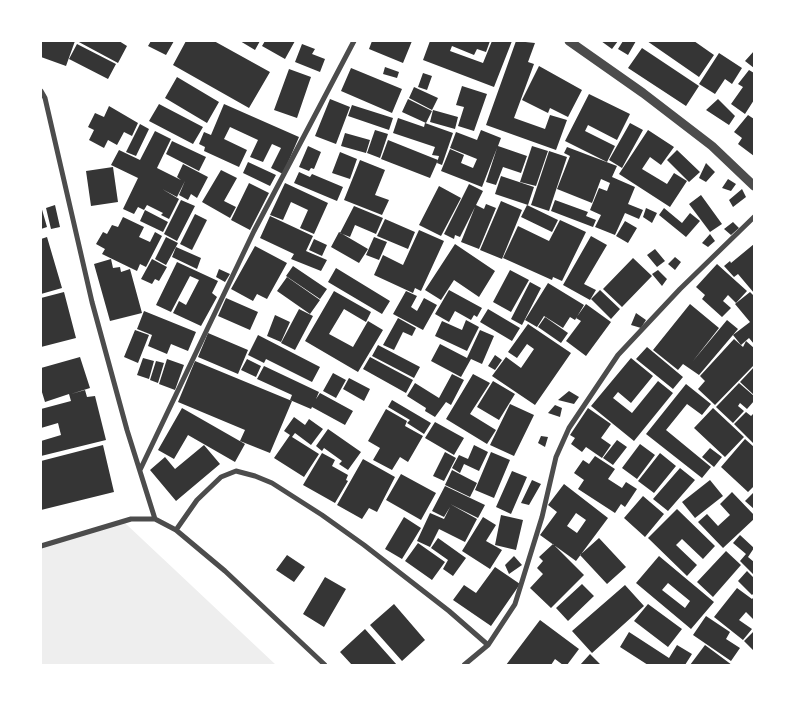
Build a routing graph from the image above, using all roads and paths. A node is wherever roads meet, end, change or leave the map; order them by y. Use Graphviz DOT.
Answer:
graph roads {
  1 [pos="354,41"];
  2 [pos="569,41"];
  3 [pos="41,91"];
  4 [pos="754,186"];
  5 [pos="754,217"];
  6 [pos="140,470"];
  7 [pos="155,519"];
  8 [pos="176,530"];
  9 [pos="41,546"];
  10 [pos="488,645"];
  11 [pos="325,665"];
  12 [pos="464,665"];
  1 -- 6 [label="street"];
  2 -- 4 [label="street"];
  3 -- 6 [label="street"];
  5 -- 10 [label="street"];
  6 -- 7 [label="street"];
  7 -- 8 [label="street"];
  7 -- 9 [label="street"];
  8 -- 10 [label="street"];
  8 -- 11 [label="street"];
  10 -- 12 [label="street"];
}
